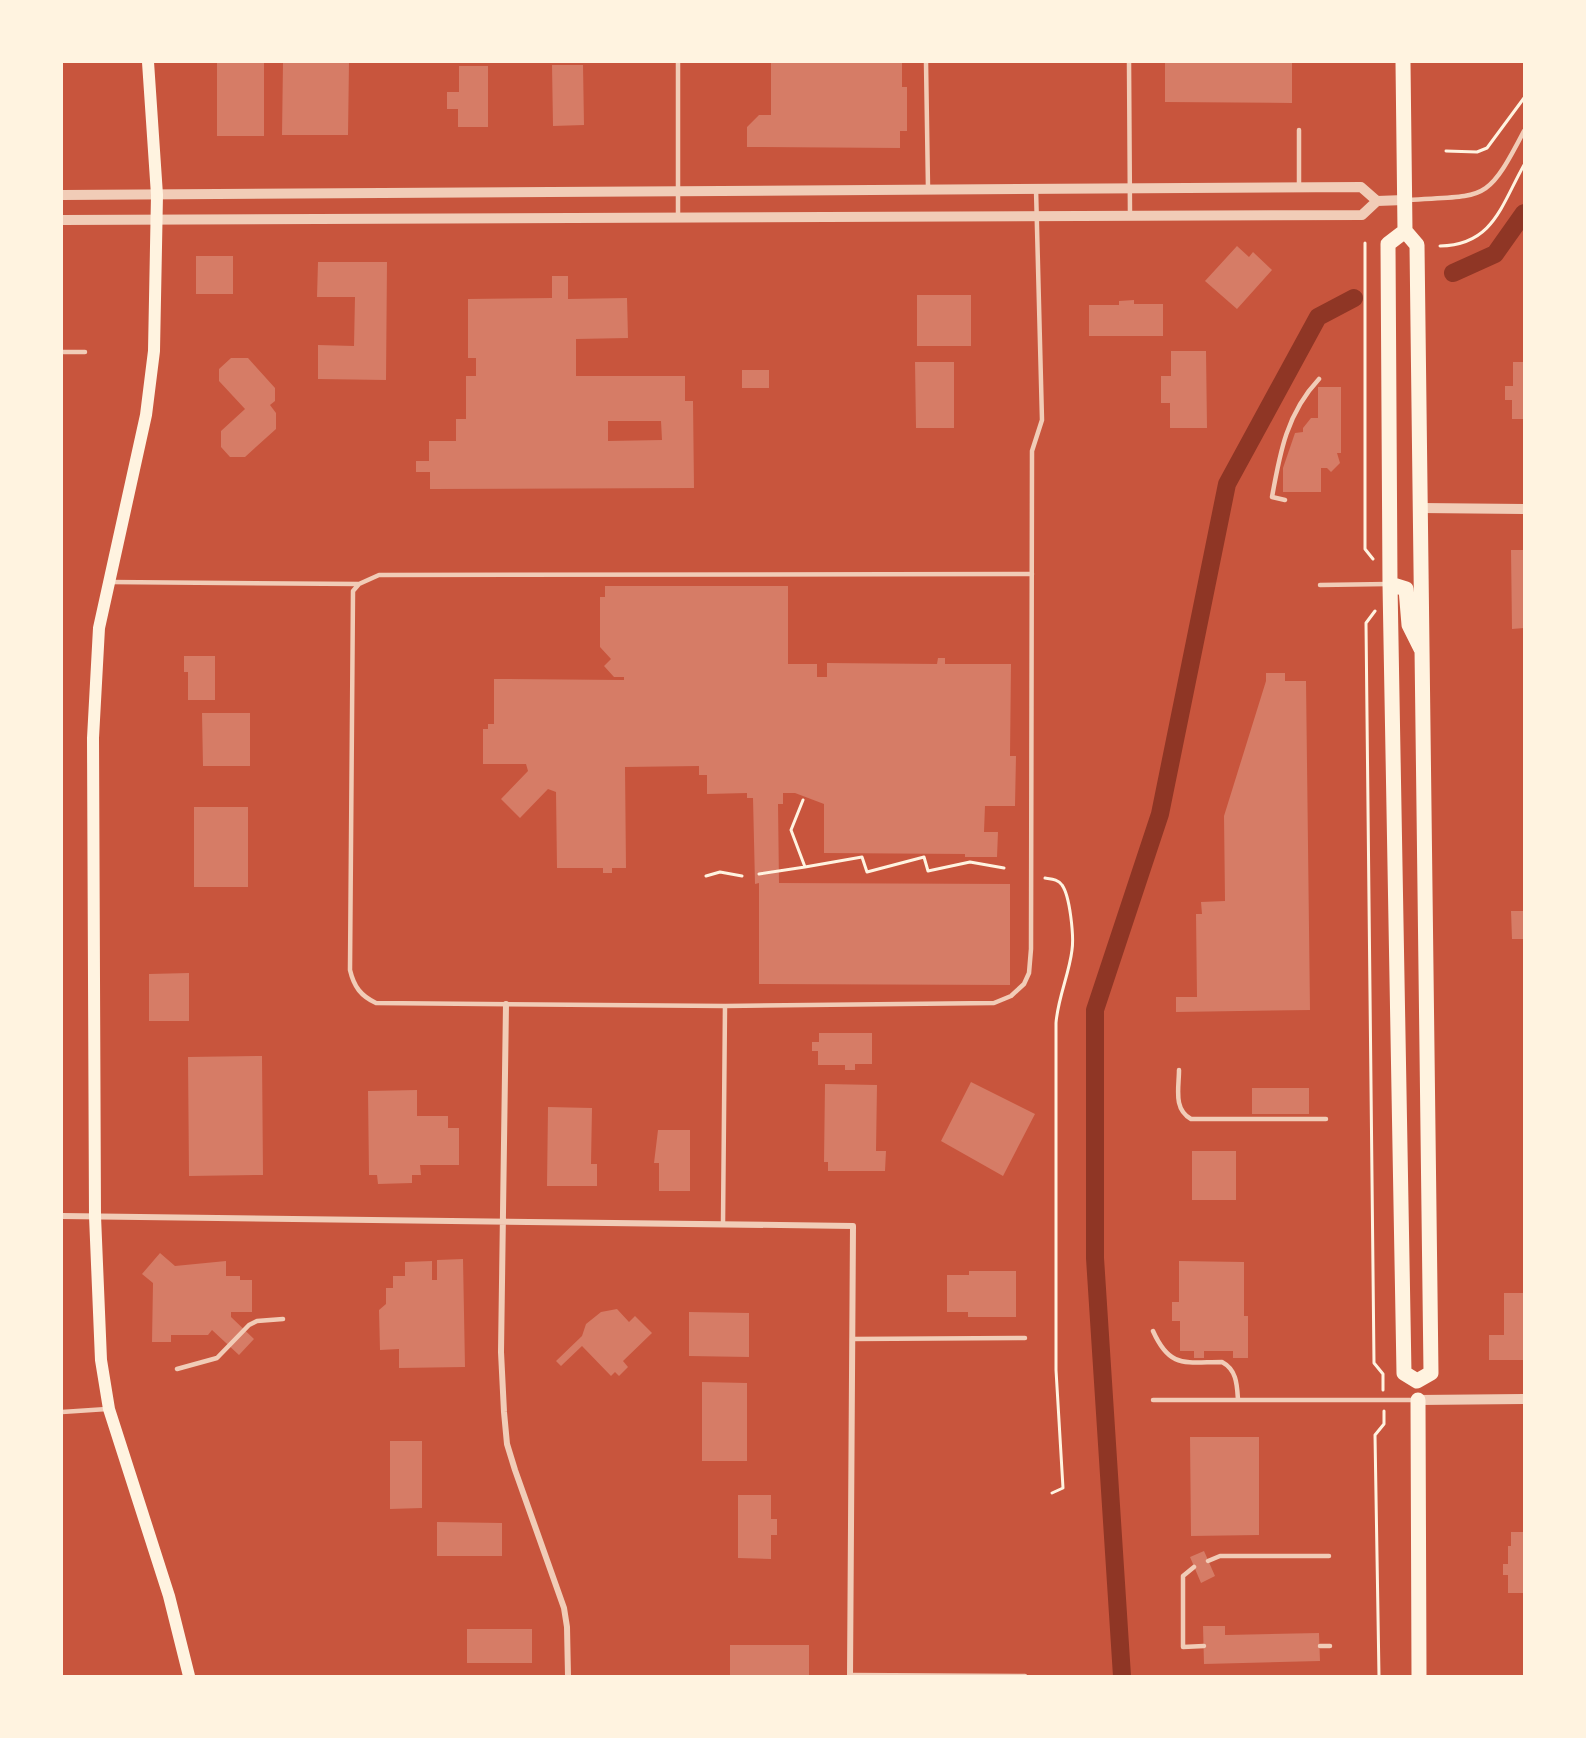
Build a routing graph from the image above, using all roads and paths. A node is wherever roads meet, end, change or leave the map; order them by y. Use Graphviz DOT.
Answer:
graph roads {
  1 [pos="148,62"];
  2 [pos="678,62"];
  3 [pos="926,62"];
  4 [pos="1129,62"];
  5 [pos="1403,62"];
  6 [pos="1524,98"];
  7 [pos="1299,130"];
  8 [pos="1524,132"];
  9 [pos="1446,151"];
  10 [pos="1524,165"];
  11 [pos="1299,188"];
  12 [pos="1036,189"];
  13 [pos="1129,189"];
  14 [pos="928,190"];
  15 [pos="677,192"];
  16 [pos="62,195"];
  17 [pos="158,195"];
  18 [pos="1404,200"];
  19 [pos="1377,201"];
  20 [pos="1130,216"];
  21 [pos="1038,217"];
  22 [pos="678,219"];
  23 [pos="62,220"];
  24 [pos="157,221"];
  25 [pos="1405,231"];
  26 [pos="1365,243"];
  27 [pos="1440,246"];
  28 [pos="62,352"];
  29 [pos="85,352"];
  30 [pos="1319,379"];
  31 [pos="1285,500"];
  32 [pos="1421,508"];
  33 [pos="1524,509"];
  34 [pos="1373,559"];
  35 [pos="1032,574"];
  36 [pos="108,582"];
  37 [pos="359,584"];
  38 [pos="1390,584"];
  39 [pos="1320,585"];
  40 [pos="1375,610"];
  41 [pos="1423,651"];
  42 [pos="803,800"];
  43 [pos="805,867"];
  44 [pos="1004,868"];
  45 [pos="759,874"];
  46 [pos="706,876"];
  47 [pos="742,876"];
  48 [pos="1045,878"];
  49 [pos="1398,964"];
  50 [pos="1426,964"];
  51 [pos="506,1004"];
  52 [pos="725,1006"];
  53 [pos="1179,1070"];
  54 [pos="1326,1119"];
  55 [pos="62,1216"];
  56 [pos="95,1216"];
  57 [pos="502,1221"];
  58 [pos="723,1224"];
  59 [pos="283,1319"];
  60 [pos="1153,1331"];
  61 [pos="1025,1338"];
  62 [pos="852,1339"];
  63 [pos="177,1369"];
  64 [pos="1383,1374"];
  65 [pos="1417,1381"];
  66 [pos="1524,1399"];
  67 [pos="1154,1400"];
  68 [pos="1239,1400"];
  69 [pos="1418,1400"];
  70 [pos="109,1409"];
  71 [pos="62,1412"];
  72 [pos="1384,1424"];
  73 [pos="1052,1493"];
  74 [pos="1329,1556"];
  75 [pos="1208,1561"];
  76 [pos="1194,1567"];
  77 [pos="1320,1646"];
  78 [pos="1330,1646"];
  79 [pos="1204,1647"];
  80 [pos="850,1676"];
  81 [pos="1025,1676"];
  82 [pos="189,1677"];
  83 [pos="568,1677"];
  84 [pos="1379,1677"];
  85 [pos="1419,1677"];
  1 -- 17 [label="main road"];
  2 -- 15 [label="lane"];
  3 -- 14 [label="lane"];
  4 -- 13 [label="lane"];
  5 -- 18 [label="main road"];
  6 -- 9 [label="path"];
  7 -- 11 [label="lane"];
  8 -- 18 [label="lane"];
  10 -- 27 [label="path"];
  11 -- 13 [label="street"];
  11 -- 19 [label="street"];
  12 -- 13 [label="street"];
  12 -- 14 [label="street"];
  12 -- 21 [label="lane"];
  13 -- 20 [label="lane"];
  14 -- 15 [label="street"];
  15 -- 17 [label="street"];
  15 -- 22 [label="lane"];
  16 -- 17 [label="street"];
  17 -- 24 [label="main road"];
  18 -- 19 [label="street"];
  18 -- 25 [label="main road"];
  19 -- 20 [label="street"];
  20 -- 21 [label="street"];
  21 -- 22 [label="street"];
  21 -- 35 [label="lane"];
  22 -- 24 [label="street"];
  23 -- 24 [label="street"];
  24 -- 36 [label="main road"];
  25 -- 32 [label="main road"];
  25 -- 38 [label="main road"];
  26 -- 34 [label="path"];
  28 -- 29 [label="lane"];
  30 -- 31 [label="lane"];
  32 -- 33 [label="street"];
  32 -- 41 [label="main road"];
  35 -- 37 [label="lane"];
  35 -- 52 [label="lane"];
  36 -- 37 [label="lane"];
  36 -- 56 [label="main road"];
  37 -- 51 [label="lane"];
  38 -- 39 [label="lane"];
  38 -- 41 [label="main road"];
  38 -- 49 [label="main road"];
  40 -- 64 [label="path"];
  41 -- 50 [label="main road"];
  42 -- 43 [label="path"];
  43 -- 44 [label="path"];
  43 -- 45 [label="path"];
  46 -- 47 [label="path"];
  48 -- 73 [label="path"];
  49 -- 50 [label="main road"];
  49 -- 65 [label="main road"];
  50 -- 65 [label="main road"];
  51 -- 52 [label="lane"];
  51 -- 57 [label="street"];
  52 -- 58 [label="lane"];
  53 -- 54 [label="lane"];
  55 -- 56 [label="street"];
  56 -- 57 [label="street"];
  56 -- 70 [label="main road"];
  57 -- 58 [label="street"];
  57 -- 83 [label="street"];
  58 -- 62 [label="street"];
  59 -- 63 [label="lane"];
  60 -- 68 [label="lane"];
  61 -- 62 [label="lane"];
  62 -- 80 [label="street"];
  65 -- 69 [label="main road"];
  66 -- 69 [label="street"];
  67 -- 68 [label="lane"];
  68 -- 69 [label="lane"];
  69 -- 85 [label="main road"];
  70 -- 71 [label="lane"];
  70 -- 82 [label="main road"];
  72 -- 84 [label="path"];
  74 -- 75 [label="lane"];
  76 -- 79 [label="lane"];
  77 -- 78 [label="lane"];
  80 -- 81 [label="lane"];
}
